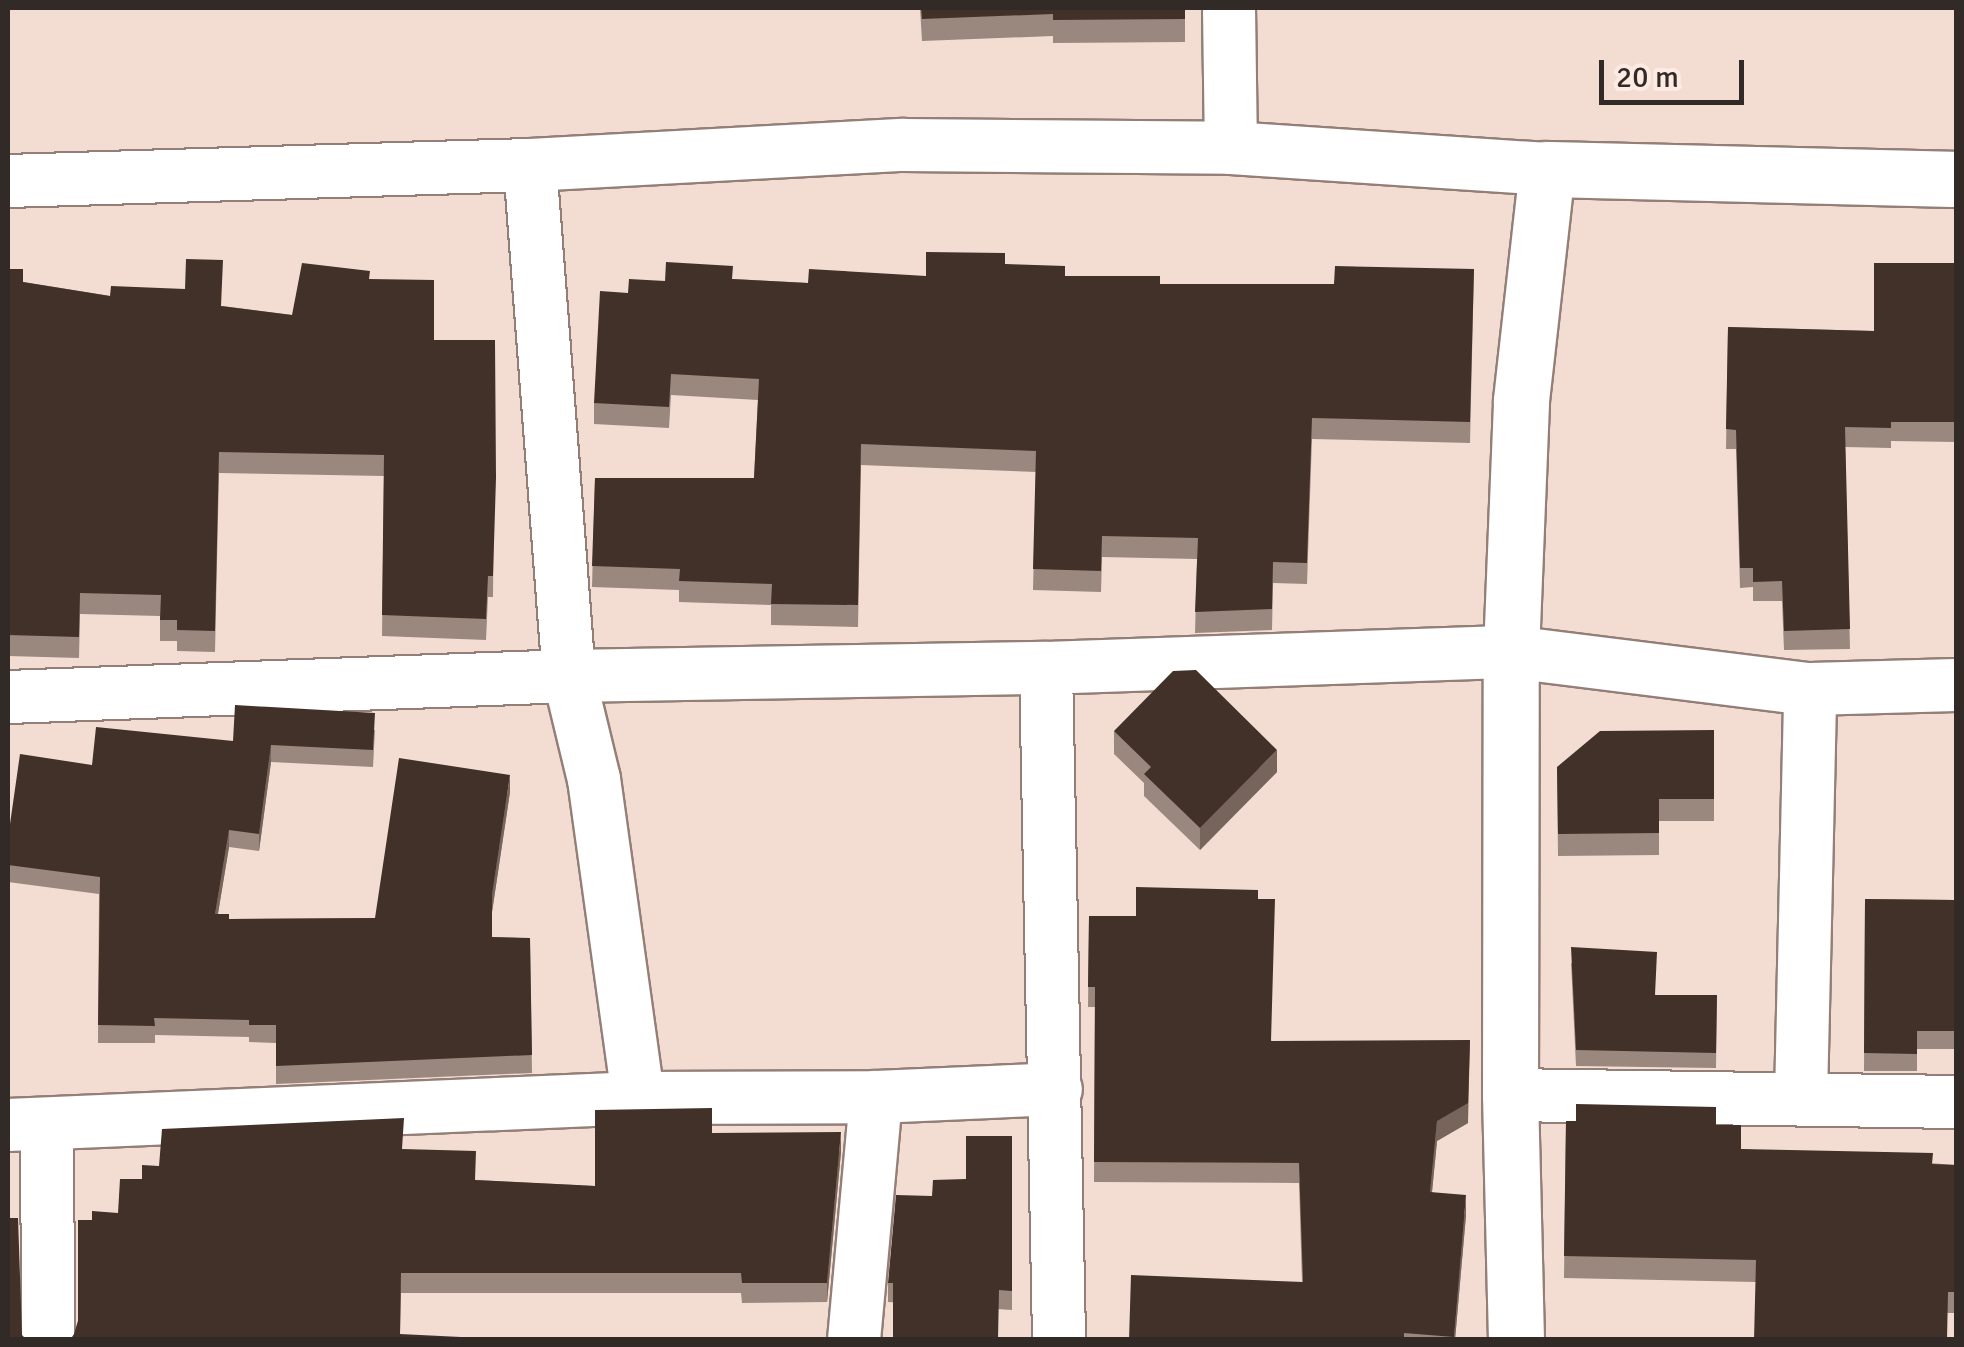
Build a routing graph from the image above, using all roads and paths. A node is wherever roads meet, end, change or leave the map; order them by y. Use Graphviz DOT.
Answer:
graph roads {
  1 [pos="1230,8"];
  2 [pos="1231,148"];
  3 [pos="530,165"];
  4 [pos="1547,169"];
  5 [pos="1956,179"];
  6 [pos="8,181"];
  7 [pos="1511,652"];
  8 [pos="1046,668"];
  9 [pos="569,676"];
  10 [pos="1956,685"];
  11 [pos="1810,690"];
  12 [pos="8,697"];
  13 [pos="1056,1089"];
  14 [pos="1510,1095"];
  15 [pos="876,1097"];
  16 [pos="638,1098"];
  17 [pos="1800,1098"];
  18 [pos="1956,1102"];
  19 [pos="27,1126"];
  20 [pos="48,1340"];
  21 [pos="854,1340"];
  22 [pos="1059,1340"];
  23 [pos="1516,1340"];
  1 -- 2 [label="street"];
  2 -- 3 [label="street"];
  2 -- 4 [label="street"];
  3 -- 6 [label="street"];
  3 -- 9 [label="street"];
  4 -- 5 [label="street"];
  4 -- 7 [label="street"];
  7 -- 8 [label="street"];
  7 -- 11 [label="street"];
  7 -- 14 [label="street"];
  8 -- 9 [label="street"];
  8 -- 13 [label="street"];
  9 -- 12 [label="street"];
  9 -- 16 [label="street"];
  10 -- 11 [label="street"];
  11 -- 17 [label="street"];
  13 -- 15 [label="street"];
  13 -- 22 [label="street"];
  14 -- 17 [label="street"];
  14 -- 23 [label="street"];
  15 -- 16 [label="street"];
  15 -- 21 [label="street"];
  16 -- 19 [label="street"];
  17 -- 18 [label="street"];
  19 -- 20 [label="street"];
}
